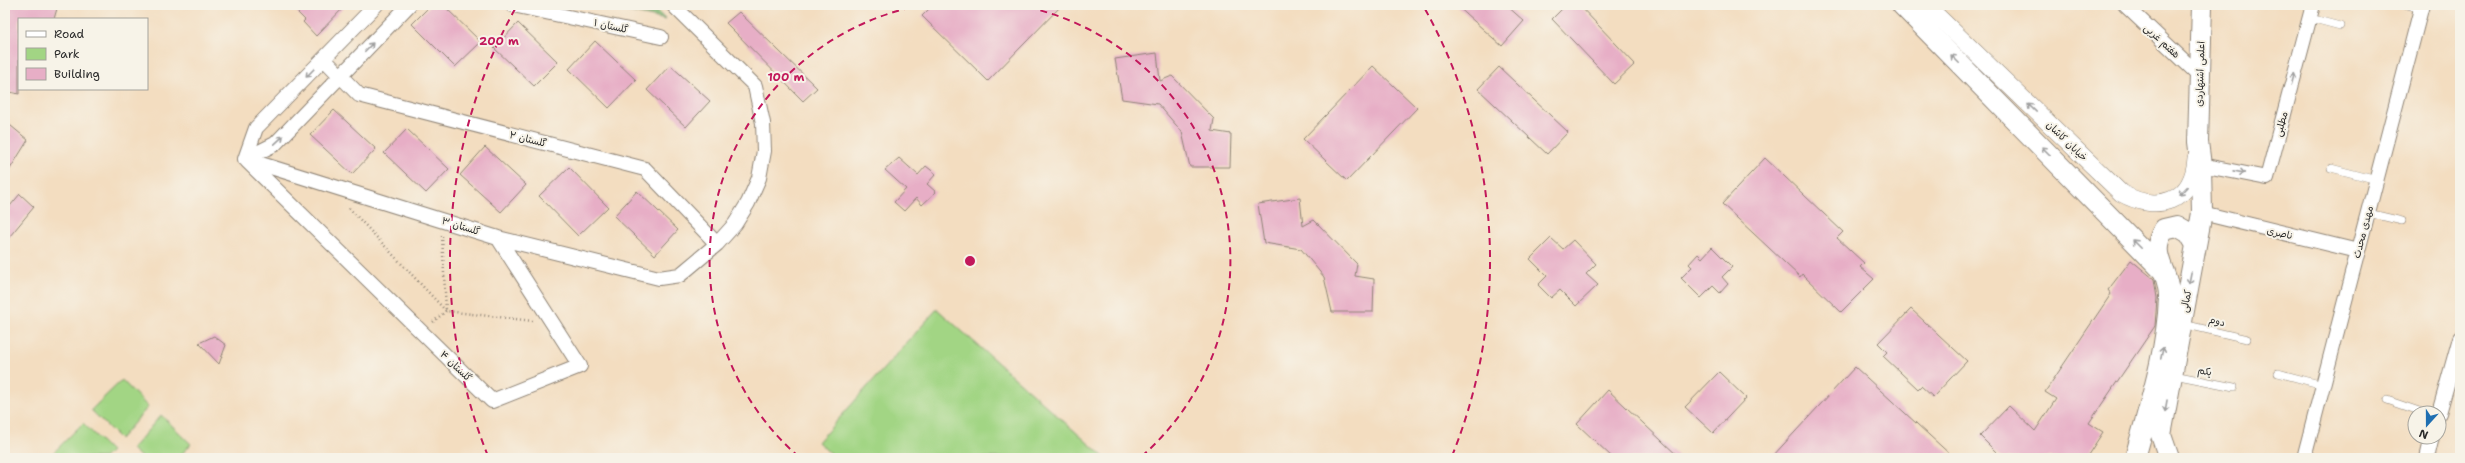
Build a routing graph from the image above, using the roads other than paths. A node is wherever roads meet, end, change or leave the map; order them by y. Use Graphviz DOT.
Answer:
graph roads {
  1 [pos="376,5"];
  2 [pos="409,5"];
  3 [pos="513,5"];
  4 [pos="673,5"];
  5 [pos="1902,5"];
  6 [pos="1926,5"];
  7 [pos="2125,5"];
  8 [pos="2202,5"];
  9 [pos="2407,5"];
  10 [pos="2422,7"];
  11 [pos="2311,11"];
  12 [pos="2340,26"];
  13 [pos="661,37"];
  14 [pos="324,59"];
  15 [pos="341,76"];
  16 [pos="2200,76"];
  17 [pos="2198,142"];
  18 [pos="245,159"];
  19 [pos="2201,165"];
  20 [pos="2331,168"];
  21 [pos="2377,180"];
  22 [pos="2202,213"];
  23 [pos="2368,213"];
  24 [pos="2402,221"];
  25 [pos="498,238"];
  26 [pos="717,244"];
  27 [pos="2196,245"];
  28 [pos="2358,251"];
  29 [pos="2164,272"];
  30 [pos="2181,323"];
  31 [pos="2460,338"];
  32 [pos="2247,339"];
  33 [pos="2456,368"];
  34 [pos="2278,373"];
  35 [pos="2172,374"];
  36 [pos="2324,385"];
  37 [pos="2234,387"];
  38 [pos="2387,400"];
  39 [pos="2442,405"];
  40 [pos="2407,407"];
  41 [pos="2430,445"];
  42 [pos="2135,458"];
  43 [pos="2169,458"];
  44 [pos="2304,458"];
  45 [pos="2426,458"];
  1 -- 14 [label="street"];
  15 -- 2 [label="street, one-way"];
  3 -- 13 [label="street, گلستان ۱"];
  4 -- 26 [label="street"];
  29 -- 5 [label="main road, one-way"];
  17 -- 6 [label="street, خیابان کاشان, one-way"];
  7 -- 16 [label="street, هفتم غربی"];
  8 -- 16 [label="main road, اعلمی اشتهاردی"];
  9 -- 10 [label="lane"];
  10 -- 21 [label="street, مهدی محدث"];
  11 -- 12 [label="lane"];
  19 -- 11 [label="street, مطلبی, one-way"];
  14 -- 15 [label="street, گلستان ۲"];
  14 -- 18 [label="street, one-way"];
  18 -- 15 [label="street, one-way"];
  15 -- 26 [label="street, گلستان ۲"];
  16 -- 17 [label="main road, اعلمی اشتهاردی"];
  17 -- 19 [label="main road, کمالی"];
  18 -- 25 [label="street, گلستان ۳"];
  18 -- 25 [label="street, گلستان ۴"];
  19 -- 22 [label="main road, کمالی"];
  20 -- 21 [label="lane"];
  21 -- 23 [label="street, مهدی محدث"];
  22 -- 27 [label="main road, کمالی"];
  22 -- 28 [label="street, ناصری"];
  23 -- 24 [label="lane"];
  23 -- 28 [label="street, مهدی محدث"];
  25 -- 26 [label="street, گلستان ۳"];
  27 -- 29 [label="main road, کمالی"];
  27 -- 30 [label="main road, کمالی, one-way"];
  28 -- 36 [label="street, مهدی محدث"];
  42 -- 29 [label="main road, کمالی, one-way"];
  30 -- 32 [label="lane, دوم"];
  30 -- 35 [label="main road, کمالی"];
  31 -- 33 [label="street"];
  33 -- 39 [label="street"];
  34 -- 36 [label="lane"];
  35 -- 37 [label="lane, یکم"];
  35 -- 43 [label="main road, کمالی, one-way"];
  36 -- 44 [label="street, مهدی محدث"];
  38 -- 40 [label="lane"];
  41 -- 45 [label="street"];
}
